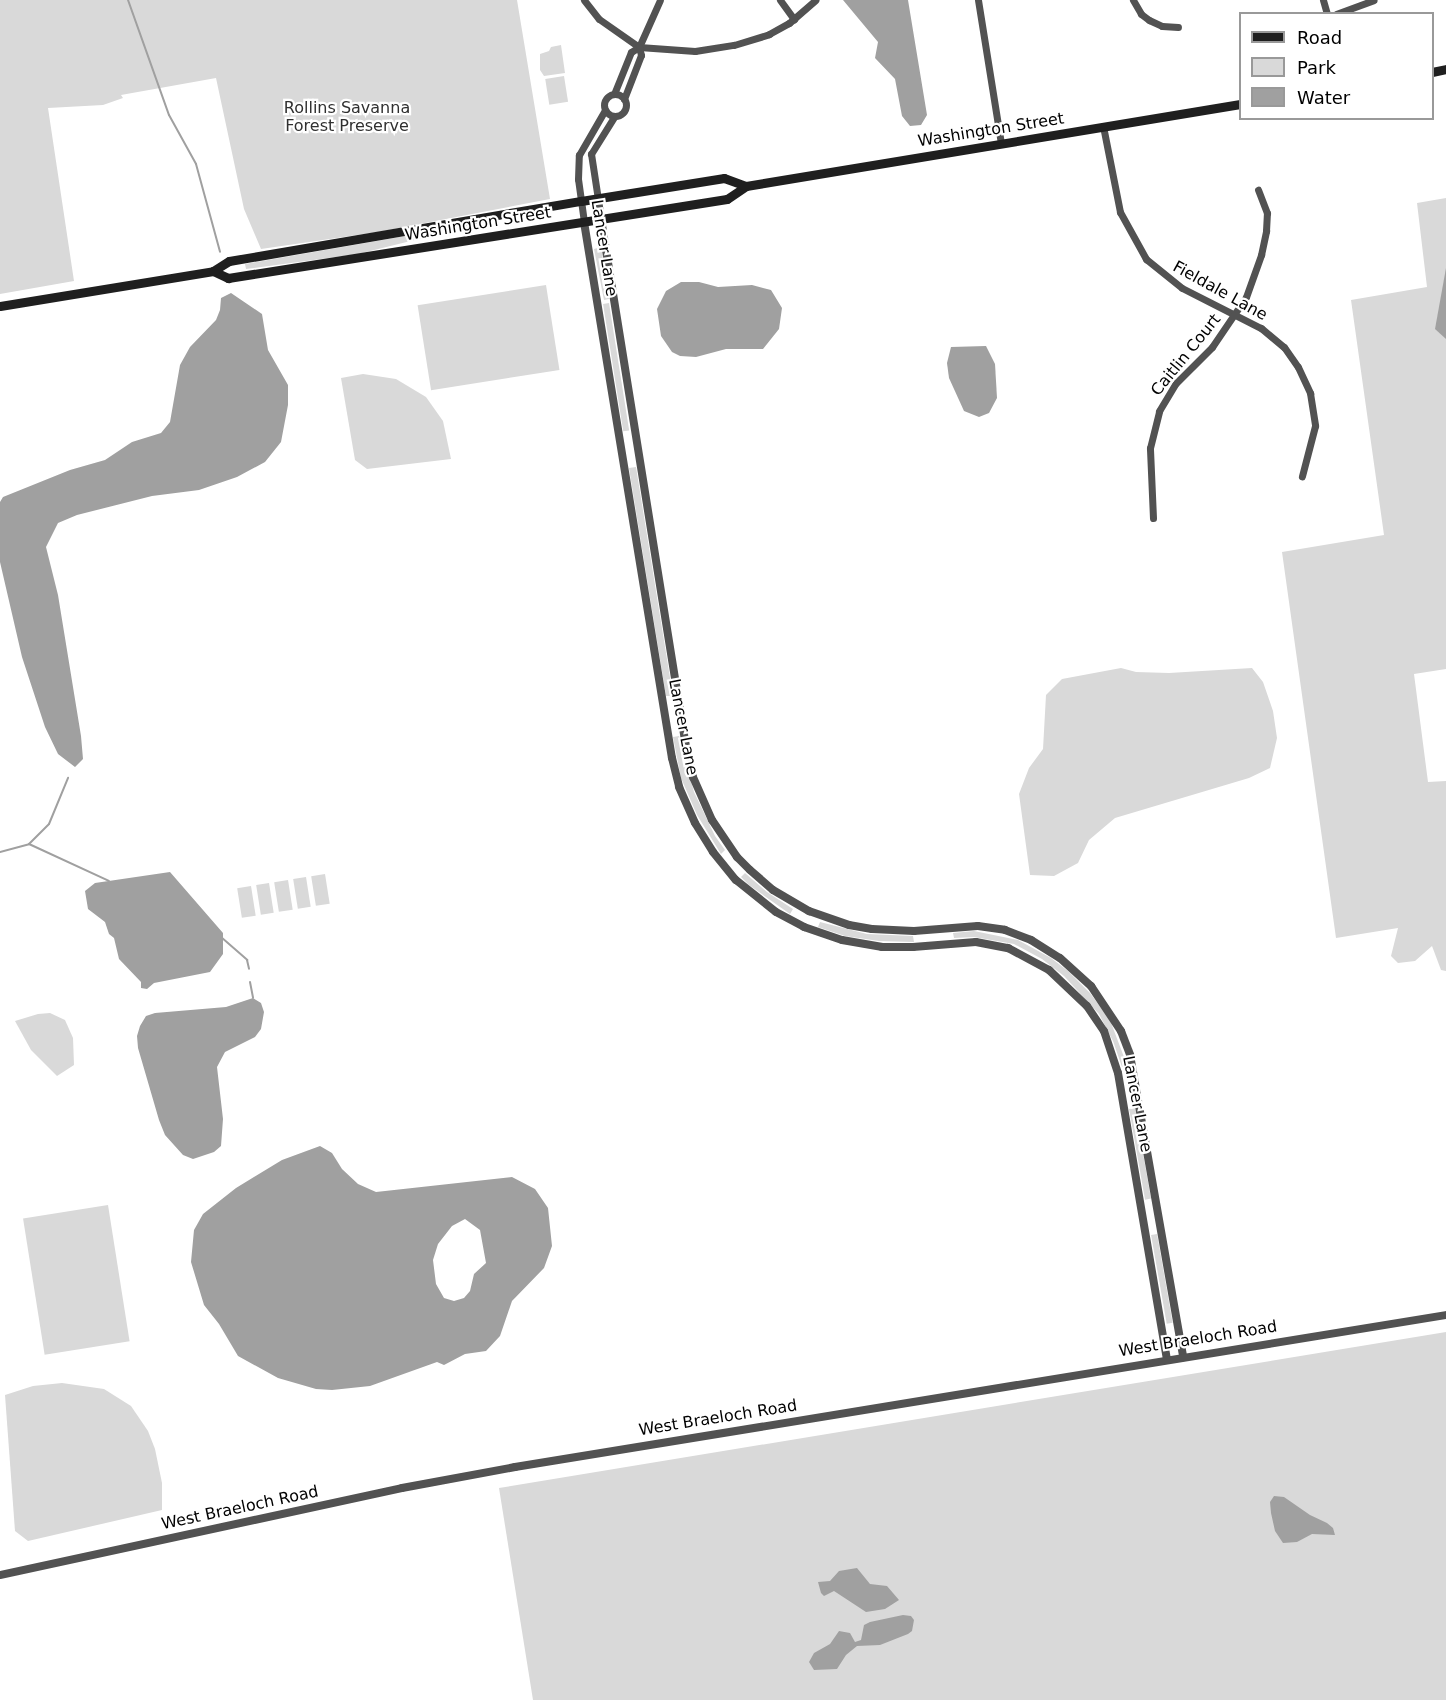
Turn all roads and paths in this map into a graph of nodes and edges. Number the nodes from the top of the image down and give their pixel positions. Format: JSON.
{"nodes":[{"id":1,"x":584,"y":0,"type":"edge"},
{"id":2,"x":660,"y":0,"type":"edge"},
{"id":3,"x":780,"y":0,"type":"edge"},
{"id":4,"x":815,"y":0,"type":"edge"},
{"id":5,"x":978,"y":0,"type":"edge"},
{"id":6,"x":1133,"y":0,"type":"edge"},
{"id":7,"x":1374,"y":0,"type":"edge"},
{"id":8,"x":1341,"y":12,"type":"edge"},
{"id":9,"x":794,"y":19,"type":"junction"},
{"id":10,"x":1178,"y":27,"type":"dead end"},
{"id":11,"x":639,"y":47,"type":"junction"},
{"id":12,"x":614,"y":94,"type":"junction"},
{"id":13,"x":624,"y":99,"type":"junction"},
{"id":14,"x":1239,"y":104,"type":"edge"},
{"id":15,"x":605,"y":110,"type":"junction"},
{"id":16,"x":614,"y":117,"type":"junction"},
{"id":17,"x":1103,"y":126,"type":"junction"},
{"id":18,"x":1000,"y":143,"type":"junction"},
{"id":19,"x":746,"y":186,"type":"junction"},
{"id":20,"x":1258,"y":190,"type":"dead end"},
{"id":21,"x":598,"y":198,"type":"junction"},
{"id":22,"x":581,"y":201,"type":"junction"},
{"id":23,"x":601,"y":219,"type":"junction"},
{"id":24,"x":584,"y":222,"type":"junction"},
{"id":25,"x":213,"y":272,"type":"junction"},
{"id":26,"x":0,"y":306,"type":"edge"},
{"id":27,"x":1235,"y":315,"type":"junction"},
{"id":28,"x":1302,"y":476,"type":"dead end"},
{"id":29,"x":1153,"y":518,"type":"dead end"},
{"id":30,"x":1446,"y":1315,"type":"edge"},
{"id":31,"x":1183,"y":1357,"type":"junction"},
{"id":32,"x":1167,"y":1359,"type":"junction"},
{"id":33,"x":0,"y":1575,"type":"edge"}],
"edges":[{"from":1,"to":11,"type":"street"},
{"from":2,"to":11,"type":"street"},
{"from":3,"to":9,"type":"street"},
{"from":4,"to":9,"type":"street"},
{"from":5,"to":18,"type":"street"},
{"from":6,"to":10,"type":"street"},
{"from":7,"to":8,"type":"street"},
{"from":9,"to":11,"type":"street"},
{"from":11,"to":12,"type":"street","name":"Lancer Lane"},
{"from":11,"to":13,"type":"street","name":"Lancer Lane"},
{"from":12,"to":13,"type":"street"},
{"from":12,"to":15,"type":"street","name":"Lancer Lane"},
{"from":13,"to":16,"type":"street","name":"Lancer Lane"},
{"from":14,"to":17,"type":"main road","name":"Washington Street"},
{"from":15,"to":16,"type":"street"},
{"from":15,"to":22,"type":"street","name":"Lancer Lane"},
{"from":16,"to":21,"type":"street","name":"Lancer Lane"},
{"from":17,"to":18,"type":"main road","name":"Washington Street"},
{"from":17,"to":27,"type":"street","name":"Fieldale Lane"},
{"from":18,"to":19,"type":"main road","name":"Washington Street"},
{"from":19,"to":21,"type":"main road","name":"Washington Street"},
{"from":19,"to":23,"type":"main road","name":"Washington Street"},
{"from":20,"to":27,"type":"street","name":"Caitlin Court"},
{"from":21,"to":22,"type":"main road","name":"Washington Street"},
{"from":21,"to":23,"type":"street","name":"Lancer Lane"},
{"from":22,"to":24,"type":"street","name":"Lancer Lane"},
{"from":22,"to":25,"type":"main road","name":"Washington Street"},
{"from":23,"to":24,"type":"main road","name":"Washington Street"},
{"from":23,"to":31,"type":"street","name":"Lancer Lane"},
{"from":24,"to":25,"type":"main road","name":"Washington Street"},
{"from":24,"to":32,"type":"street","name":"Lancer Lane"},
{"from":25,"to":26,"type":"main road","name":"Washington Street"},
{"from":27,"to":28,"type":"street","name":"Fieldale Lane"},
{"from":27,"to":29,"type":"street","name":"Caitlin Court"},
{"from":30,"to":31,"type":"street","name":"West Braeloch Road"},
{"from":31,"to":32,"type":"street","name":"West Braeloch Road"},
{"from":32,"to":33,"type":"street","name":"West Braeloch Road"}]}
